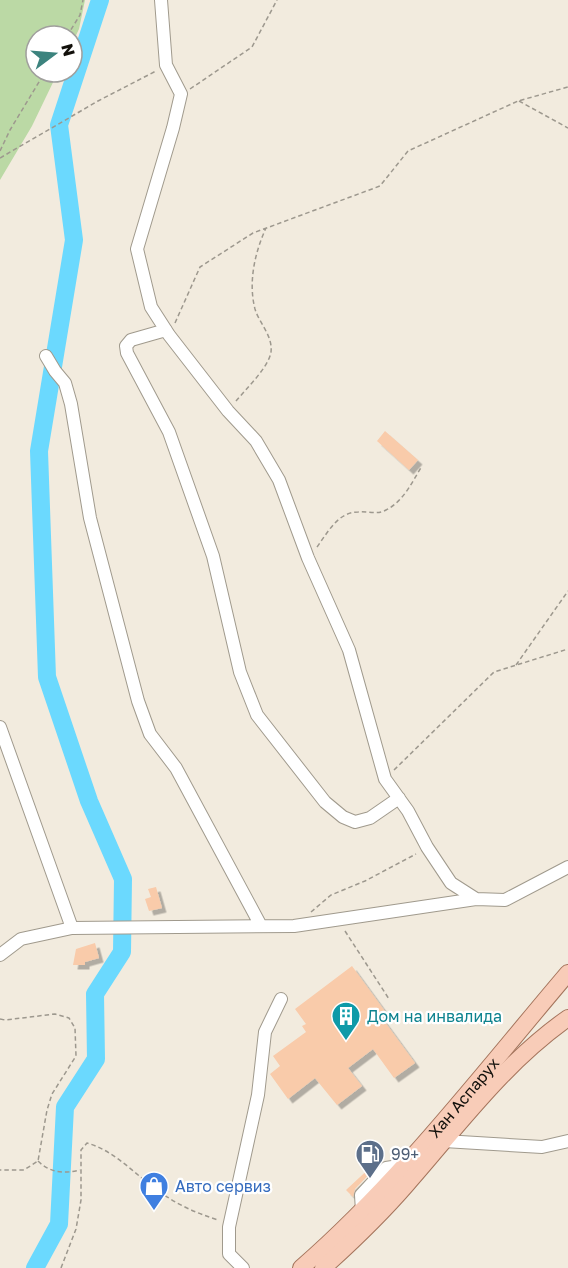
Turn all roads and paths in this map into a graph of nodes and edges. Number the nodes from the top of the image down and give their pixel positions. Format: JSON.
{"nodes":[{"id":1,"x":82,"y":0,"type":"edge"},
{"id":2,"x":161,"y":0,"type":"edge"},
{"id":3,"x":277,"y":0,"type":"edge"},
{"id":4,"x":74,"y":24,"type":"edge"},
{"id":5,"x":166,"y":65,"type":"junction"},
{"id":6,"x":38,"y":84,"type":"edge"},
{"id":7,"x":568,"y":87,"type":"edge"},
{"id":8,"x":181,"y":94,"type":"junction"},
{"id":9,"x":518,"y":101,"type":"junction"},
{"id":10,"x":568,"y":128,"type":"edge"},
{"id":11,"x":0,"y":152,"type":"edge"},
{"id":12,"x":0,"y":158,"type":"edge"},
{"id":13,"x":267,"y":228,"type":"junction"},
{"id":14,"x":168,"y":333,"type":"junction"},
{"id":15,"x":46,"y":356,"type":"dead end"},
{"id":16,"x":228,"y":411,"type":"junction"},
{"id":17,"x":422,"y":466,"type":"dead end"},
{"id":18,"x":308,"y":558,"type":"junction"},
{"id":19,"x":568,"y":591,"type":"edge"},
{"id":20,"x":568,"y":649,"type":"edge"},
{"id":21,"x":516,"y":666,"type":"junction"},
{"id":22,"x":0,"y":727,"type":"edge"},
{"id":23,"x":385,"y":779,"type":"junction"},
{"id":24,"x":399,"y":798,"type":"junction"},
{"id":25,"x":427,"y":847,"type":"junction"},
{"id":26,"x":568,"y":867,"type":"edge"},
{"id":27,"x":476,"y":899,"type":"junction"},
{"id":28,"x":312,"y":911,"type":"dead end"},
{"id":29,"x":340,"y":919,"type":"junction"},
{"id":30,"x":261,"y":926,"type":"junction"},
{"id":31,"x":72,"y":928,"type":"junction"},
{"id":32,"x":0,"y":955,"type":"edge"},
{"id":33,"x":568,"y":973,"type":"edge"},
{"id":34,"x":281,"y":999,"type":"dead end"},
{"id":35,"x":389,"y":999,"type":"dead end"},
{"id":36,"x":568,"y":1018,"type":"edge"},
{"id":37,"x":0,"y":1019,"type":"edge"},
{"id":38,"x":444,"y":1141,"type":"junction"},
{"id":39,"x":568,"y":1141,"type":"edge"},
{"id":40,"x":38,"y":1161,"type":"junction"},
{"id":41,"x":0,"y":1170,"type":"edge"},
{"id":42,"x":81,"y":1170,"type":"junction"},
{"id":43,"x":229,"y":1227,"type":"junction"},
{"id":44,"x":61,"y":1268,"type":"edge"},
{"id":45,"x":243,"y":1268,"type":"edge"},
{"id":46,"x":301,"y":1268,"type":"edge"},
{"id":47,"x":323,"y":1268,"type":"edge"}],
"edges":[{"from":1,"to":4,"type":"path"},
{"from":2,"to":5,"type":"street"},
{"from":3,"to":8,"type":"path"},
{"from":5,"to":8,"type":"street"},
{"from":5,"to":12,"type":"path"},
{"from":6,"to":11,"type":"path"},
{"from":7,"to":9,"type":"path"},
{"from":8,"to":14,"type":"street"},
{"from":9,"to":10,"type":"path"},
{"from":9,"to":13,"type":"path"},
{"from":13,"to":14,"type":"path"},
{"from":13,"to":16,"type":"path"},
{"from":14,"to":16,"type":"street"},
{"from":14,"to":24,"type":"street"},
{"from":15,"to":30,"type":"street"},
{"from":16,"to":18,"type":"street"},
{"from":17,"to":18,"type":"path"},
{"from":18,"to":23,"type":"street"},
{"from":19,"to":21,"type":"path"},
{"from":20,"to":21,"type":"path"},
{"from":21,"to":23,"type":"path"},
{"from":22,"to":31,"type":"street"},
{"from":23,"to":24,"type":"street"},
{"from":24,"to":25,"type":"street"},
{"from":25,"to":27,"type":"street"},
{"from":25,"to":28,"type":"path"},
{"from":26,"to":27,"type":"street"},
{"from":27,"to":29,"type":"street"},
{"from":29,"to":30,"type":"street"},
{"from":29,"to":35,"type":"path"},
{"from":30,"to":31,"type":"street"},
{"from":31,"to":32,"type":"street"},
{"from":33,"to":46,"type":"main road","name":"Хан Аспарух"},
{"from":34,"to":43,"type":"street"},
{"from":36,"to":38,"type":"main road","name":"Хан Аспарух"},
{"from":37,"to":40,"type":"path"},
{"from":38,"to":39,"type":"street"},
{"from":38,"to":47,"type":"main road","name":"Хан Аспарух"},
{"from":40,"to":41,"type":"path"},
{"from":40,"to":42,"type":"path"},
{"from":42,"to":43,"type":"path"},
{"from":42,"to":44,"type":"path"},
{"from":43,"to":45,"type":"street"}]}
